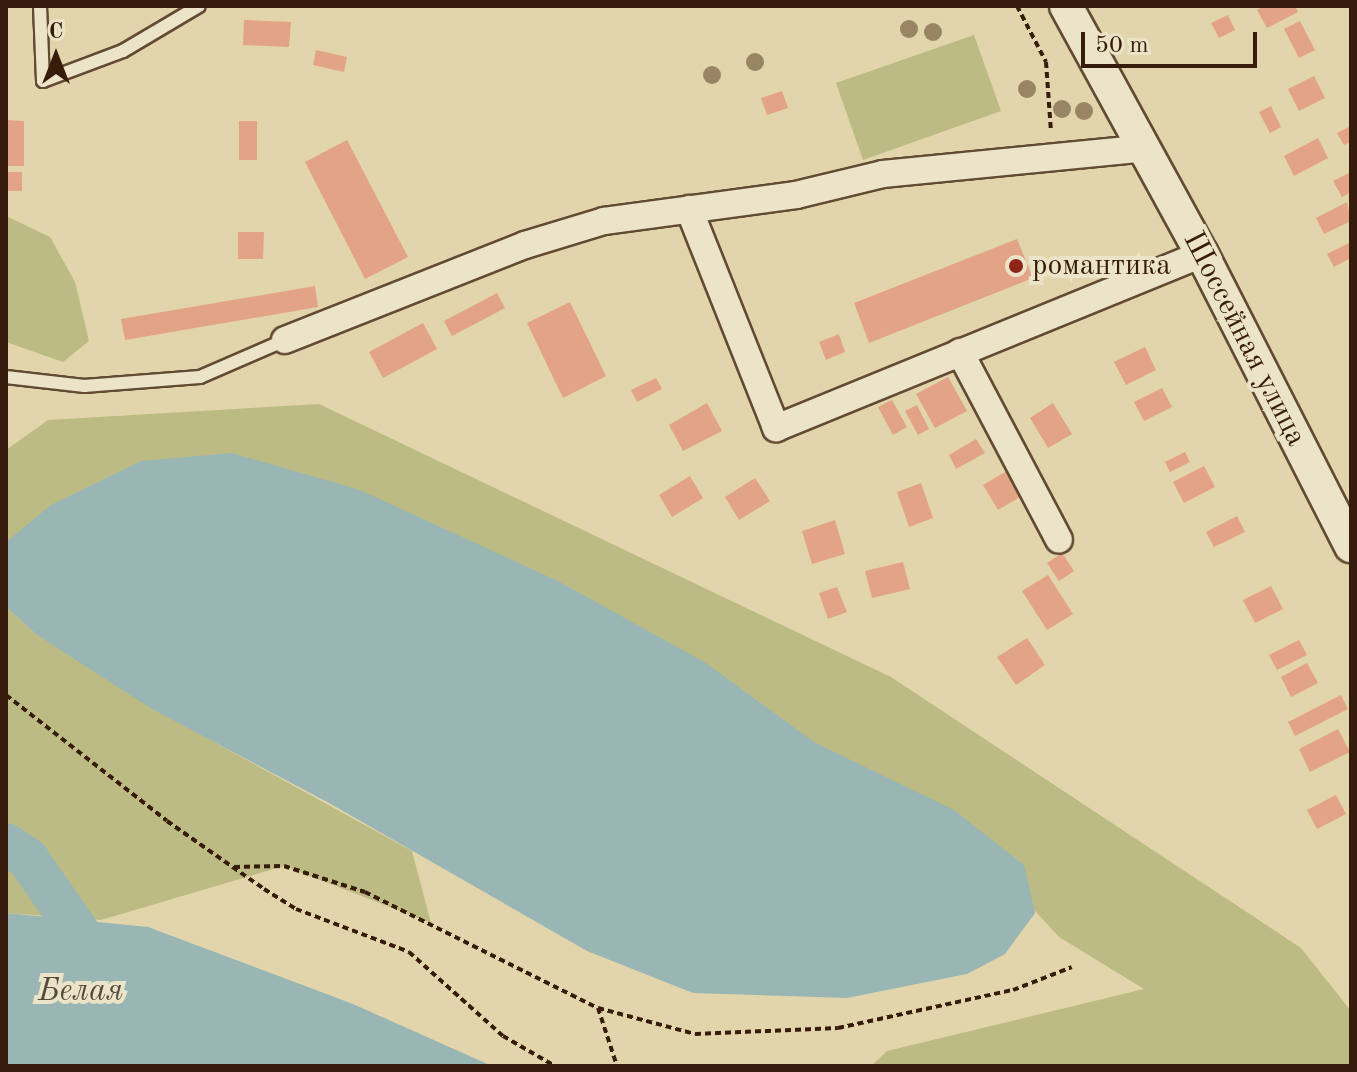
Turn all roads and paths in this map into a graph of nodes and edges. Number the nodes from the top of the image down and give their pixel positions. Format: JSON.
{"nodes":[{"id":1,"x":40,"y":6,"type":"edge"},
{"id":2,"x":199,"y":6,"type":"edge"},
{"id":3,"x":1017,"y":6,"type":"edge"},
{"id":4,"x":1066,"y":6,"type":"edge"},
{"id":5,"x":1140,"y":149,"type":"junction"},
{"id":6,"x":1056,"y":156,"type":"junction"},
{"id":7,"x":689,"y":209,"type":"junction"},
{"id":8,"x":1202,"y":254,"type":"junction"},
{"id":9,"x":285,"y":340,"type":"joint"},
{"id":10,"x":960,"y":352,"type":"junction"},
{"id":11,"x":6,"y":377,"type":"edge"},
{"id":12,"x":1059,"y":540,"type":"dead end"},
{"id":13,"x":1351,"y":546,"type":"edge"},
{"id":14,"x":6,"y":695,"type":"edge"},
{"id":15,"x":232,"y":867,"type":"junction"},
{"id":16,"x":1072,"y":967,"type":"dead end"},
{"id":17,"x":598,"y":1008,"type":"junction"},
{"id":18,"x":555,"y":1066,"type":"edge"},
{"id":19,"x":617,"y":1066,"type":"edge"}],
"edges":[{"from":1,"to":2,"type":"lane"},
{"from":3,"to":6,"type":"path"},
{"from":4,"to":5,"type":"street","name":"Шоссейная улица"},
{"from":5,"to":6,"type":"street"},
{"from":5,"to":8,"type":"street","name":"Шоссейная улица"},
{"from":6,"to":7,"type":"street"},
{"from":7,"to":9,"type":"street"},
{"from":7,"to":10,"type":"street"},
{"from":8,"to":10,"type":"street"},
{"from":8,"to":13,"type":"street","name":"Шоссейная улица"},
{"from":9,"to":11,"type":"lane"},
{"from":10,"to":12,"type":"street"},
{"from":14,"to":15,"type":"path"},
{"from":15,"to":17,"type":"path"},
{"from":15,"to":18,"type":"path"},
{"from":16,"to":17,"type":"path"},
{"from":17,"to":19,"type":"path"}]}
